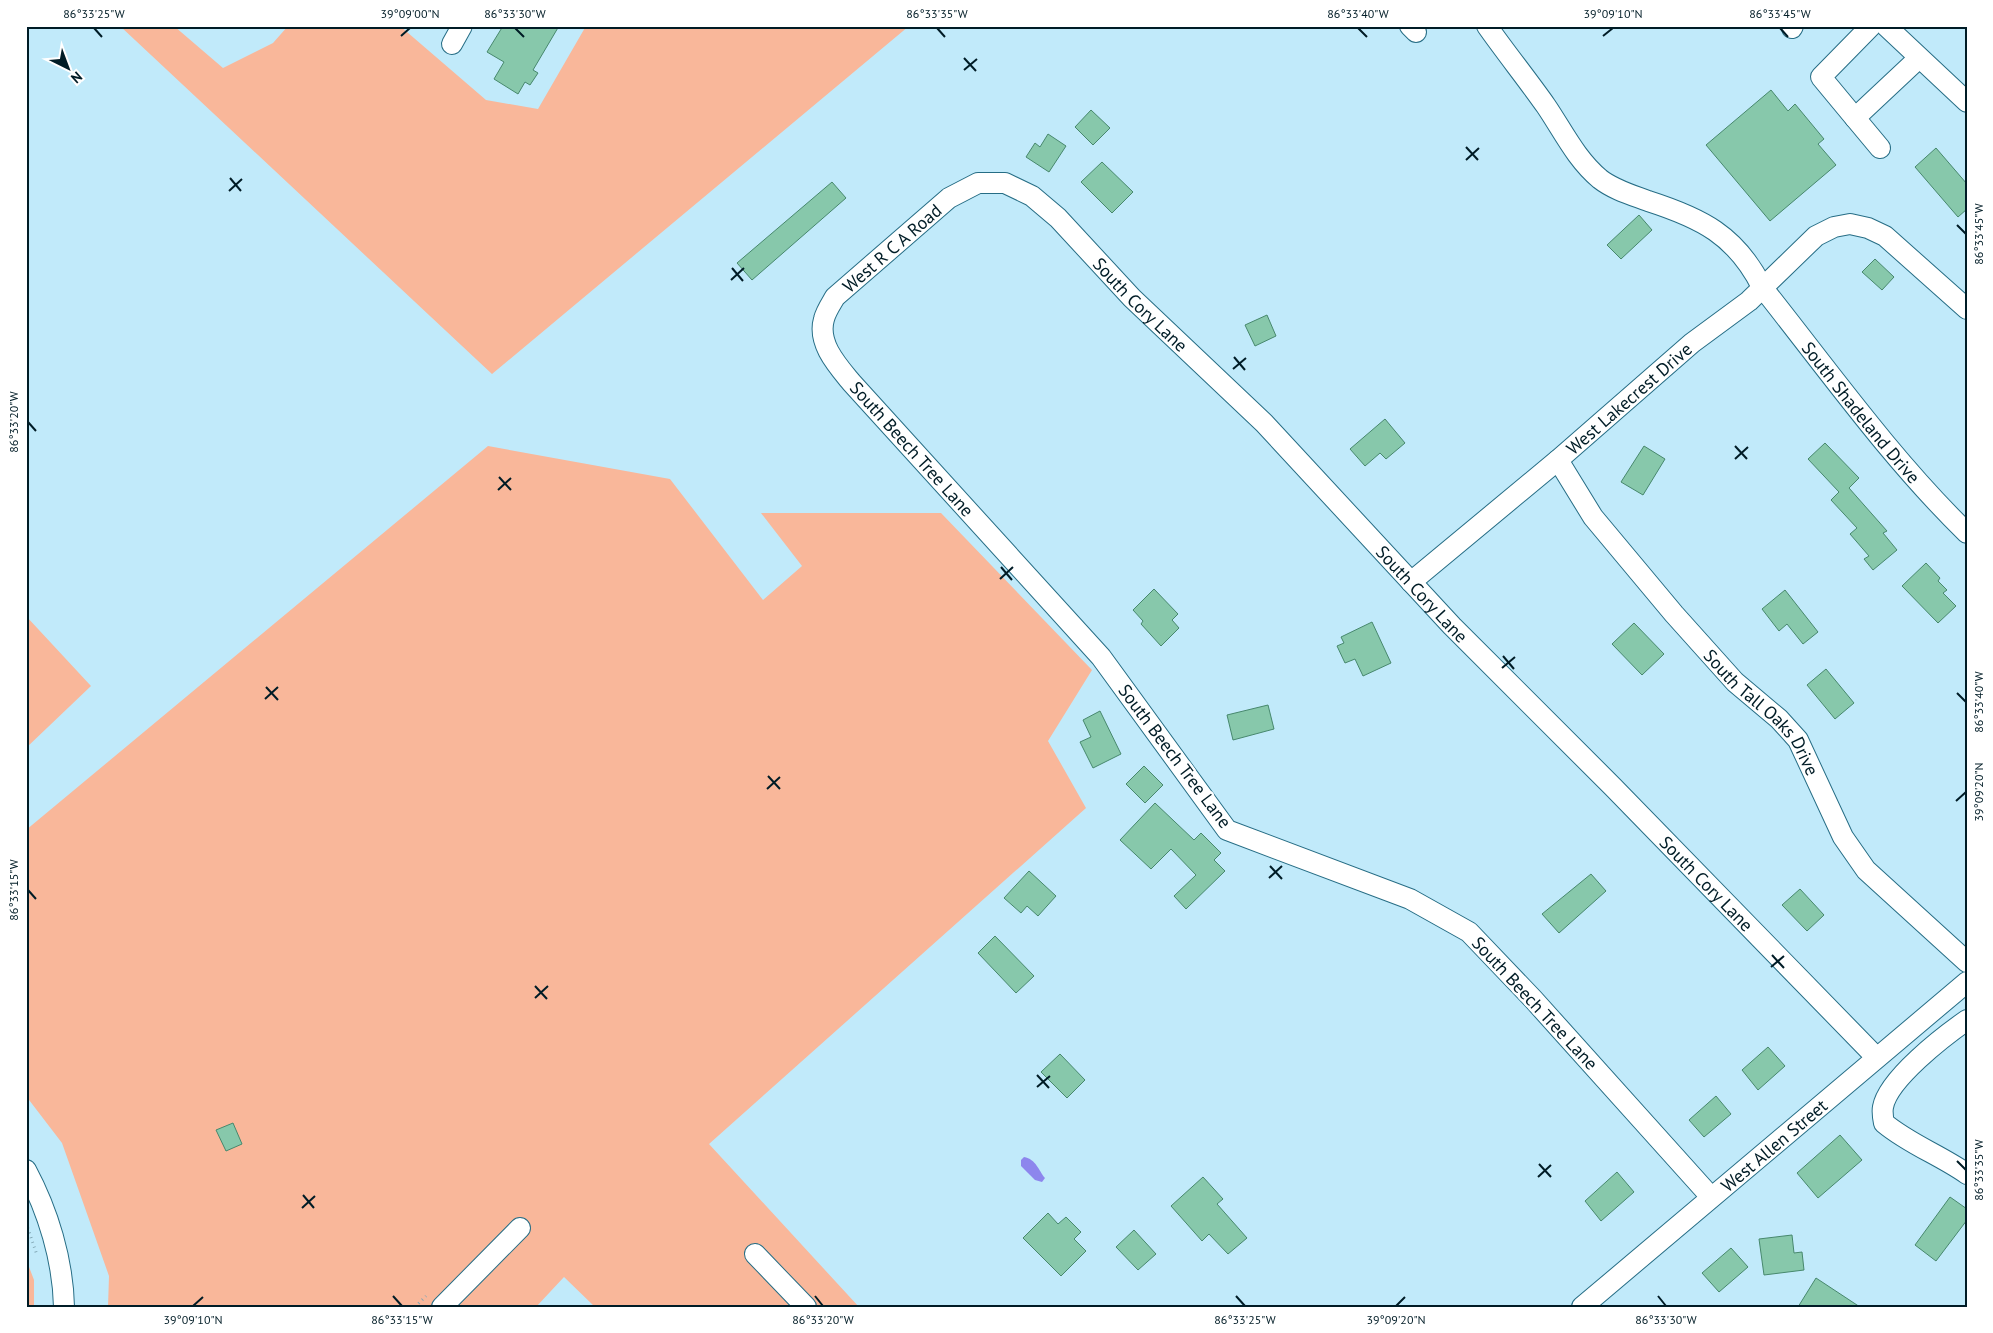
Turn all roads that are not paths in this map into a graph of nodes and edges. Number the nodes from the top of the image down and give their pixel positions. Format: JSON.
{"nodes":[{"id":1,"x":462,"y":26,"type":"edge"},
{"id":2,"x":1487,"y":26,"type":"edge"},
{"id":3,"x":1871,"y":26,"type":"edge"},
{"id":4,"x":1886,"y":26,"type":"edge"},
{"id":5,"x":452,"y":44,"type":"dead end"},
{"id":6,"x":1919,"y":58,"type":"junction"},
{"id":7,"x":1967,"y":102,"type":"edge"},
{"id":8,"x":1855,"y":118,"type":"junction"},
{"id":9,"x":1880,"y":148,"type":"dead end"},
{"id":10,"x":949,"y":198,"type":"joint"},
{"id":11,"x":1762,"y":287,"type":"junction"},
{"id":12,"x":835,"y":297,"type":"joint"},
{"id":13,"x":1967,"y":309,"type":"edge"},
{"id":14,"x":1558,"y":460,"type":"junction"},
{"id":15,"x":1967,"y":534,"type":"edge"},
{"id":16,"x":1410,"y":582,"type":"junction"},
{"id":17,"x":1967,"y":962,"type":"edge"},
{"id":18,"x":1967,"y":982,"type":"edge"},
{"id":19,"x":1967,"y":1020,"type":"edge"},
{"id":20,"x":1876,"y":1057,"type":"junction"},
{"id":21,"x":26,"y":1170,"type":"edge"},
{"id":22,"x":1967,"y":1174,"type":"edge"},
{"id":23,"x":1711,"y":1197,"type":"junction"},
{"id":24,"x":520,"y":1228,"type":"dead end"},
{"id":25,"x":755,"y":1254,"type":"dead end"},
{"id":26,"x":64,"y":1307,"type":"edge"},
{"id":27,"x":442,"y":1307,"type":"edge"},
{"id":28,"x":806,"y":1307,"type":"edge"},
{"id":29,"x":1582,"y":1307,"type":"edge"}],
"edges":[{"from":1,"to":5,"type":"street"},
{"from":2,"to":11,"type":"street","name":"South Shadeland Drive"},
{"from":3,"to":8,"type":"street"},
{"from":4,"to":6,"type":"street"},
{"from":6,"to":7,"type":"street"},
{"from":6,"to":8,"type":"street"},
{"from":8,"to":9,"type":"street"},
{"from":10,"to":12,"type":"street","name":"West R C A Road"},
{"from":10,"to":16,"type":"street","name":"South Cory Lane"},
{"from":11,"to":13,"type":"street","name":"West Lakecrest Drive"},
{"from":11,"to":14,"type":"street","name":"West Lakecrest Drive"},
{"from":11,"to":15,"type":"street","name":"South Shadeland Drive"},
{"from":12,"to":23,"type":"street","name":"South Beech Tree Lane"},
{"from":14,"to":16,"type":"street","name":"West Lakecrest Drive"},
{"from":14,"to":17,"type":"street","name":"South Tall Oaks Drive"},
{"from":16,"to":20,"type":"street","name":"South Cory Lane"},
{"from":18,"to":20,"type":"street","name":"West Allen Street"},
{"from":19,"to":22,"type":"street"},
{"from":20,"to":23,"type":"street","name":"West Allen Street"},
{"from":21,"to":26,"type":"street"},
{"from":23,"to":29,"type":"street","name":"West Allen Street"},
{"from":24,"to":27,"type":"street"},
{"from":25,"to":28,"type":"street"}]}
